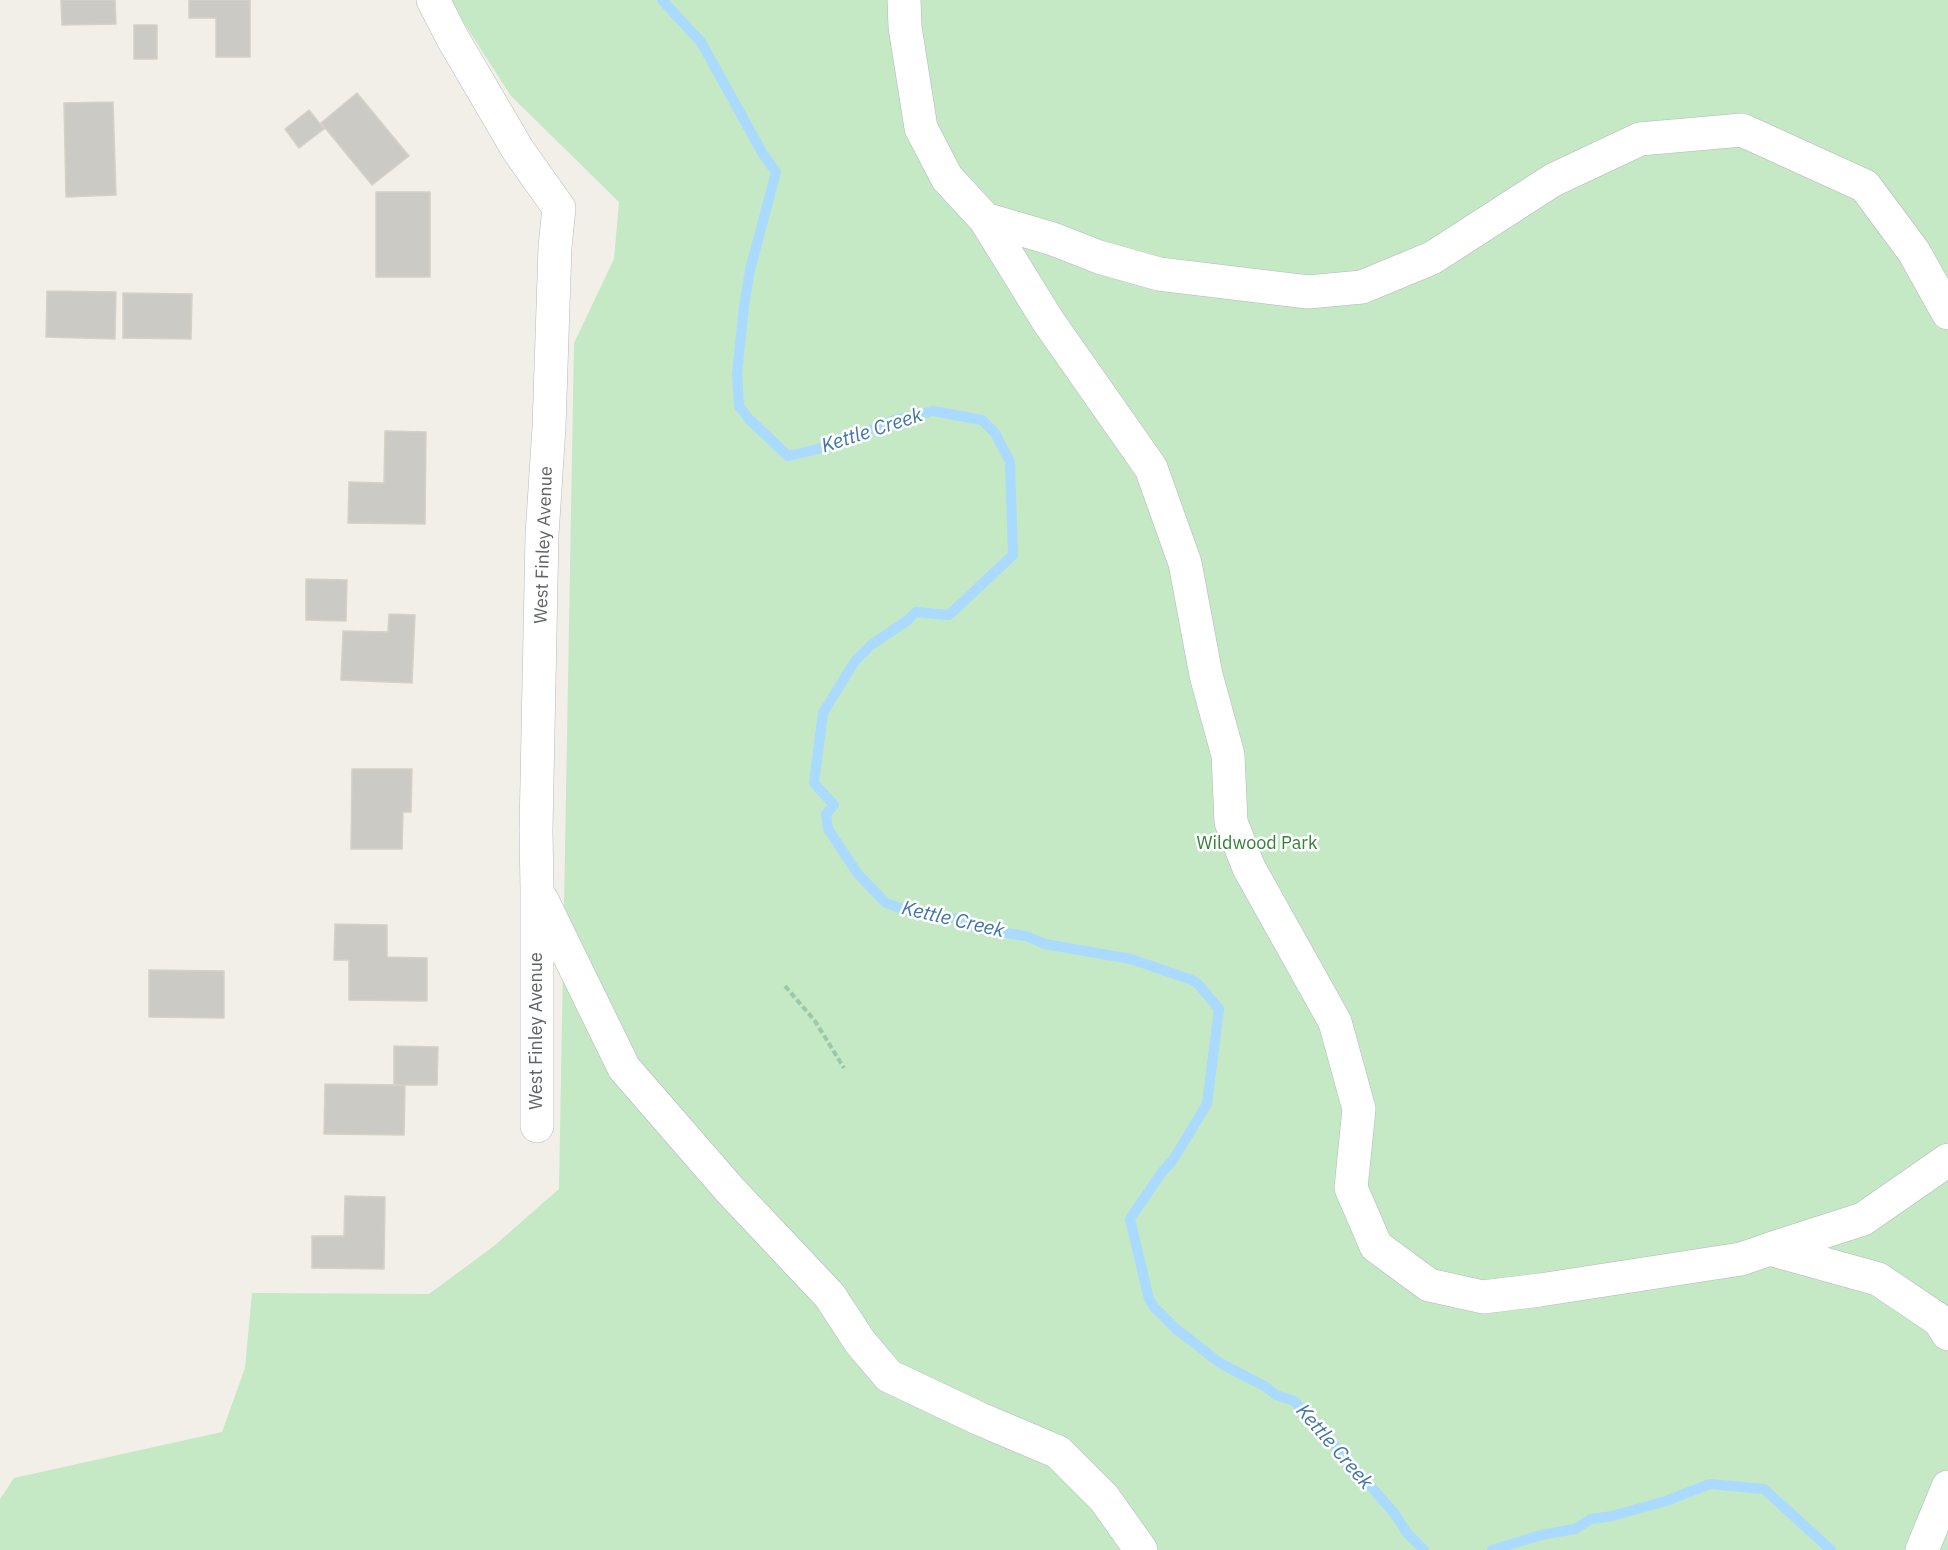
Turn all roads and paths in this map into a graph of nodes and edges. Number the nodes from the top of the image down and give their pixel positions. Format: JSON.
{"nodes":[{"id":1,"x":433,"y":0,"type":"edge"},
{"id":2,"x":904,"y":0,"type":"edge"},
{"id":3,"x":985,"y":219,"type":"junction"},
{"id":4,"x":1948,"y":313,"type":"edge"},
{"id":5,"x":537,"y":890,"type":"junction"},
{"id":6,"x":785,"y":986,"type":"dead end"},
{"id":7,"x":843,"y":1068,"type":"dead end"},
{"id":8,"x":537,"y":1126,"type":"dead end"},
{"id":9,"x":1948,"y":1160,"type":"edge"},
{"id":10,"x":1770,"y":1250,"type":"junction"},
{"id":11,"x":1948,"y":1334,"type":"edge"},
{"id":12,"x":1948,"y":1487,"type":"edge"},
{"id":13,"x":1141,"y":1550,"type":"edge"},
{"id":14,"x":1922,"y":1550,"type":"edge"}],
"edges":[{"from":1,"to":5,"type":"street","name":"West Finley Avenue"},
{"from":2,"to":3,"type":"street"},
{"from":3,"to":4,"type":"street"},
{"from":3,"to":10,"type":"street"},
{"from":5,"to":8,"type":"street","name":"West Finley Avenue"},
{"from":5,"to":13,"type":"street"},
{"from":6,"to":7,"type":"path"},
{"from":9,"to":10,"type":"street"},
{"from":10,"to":11,"type":"street"},
{"from":12,"to":14,"type":"street"}]}
